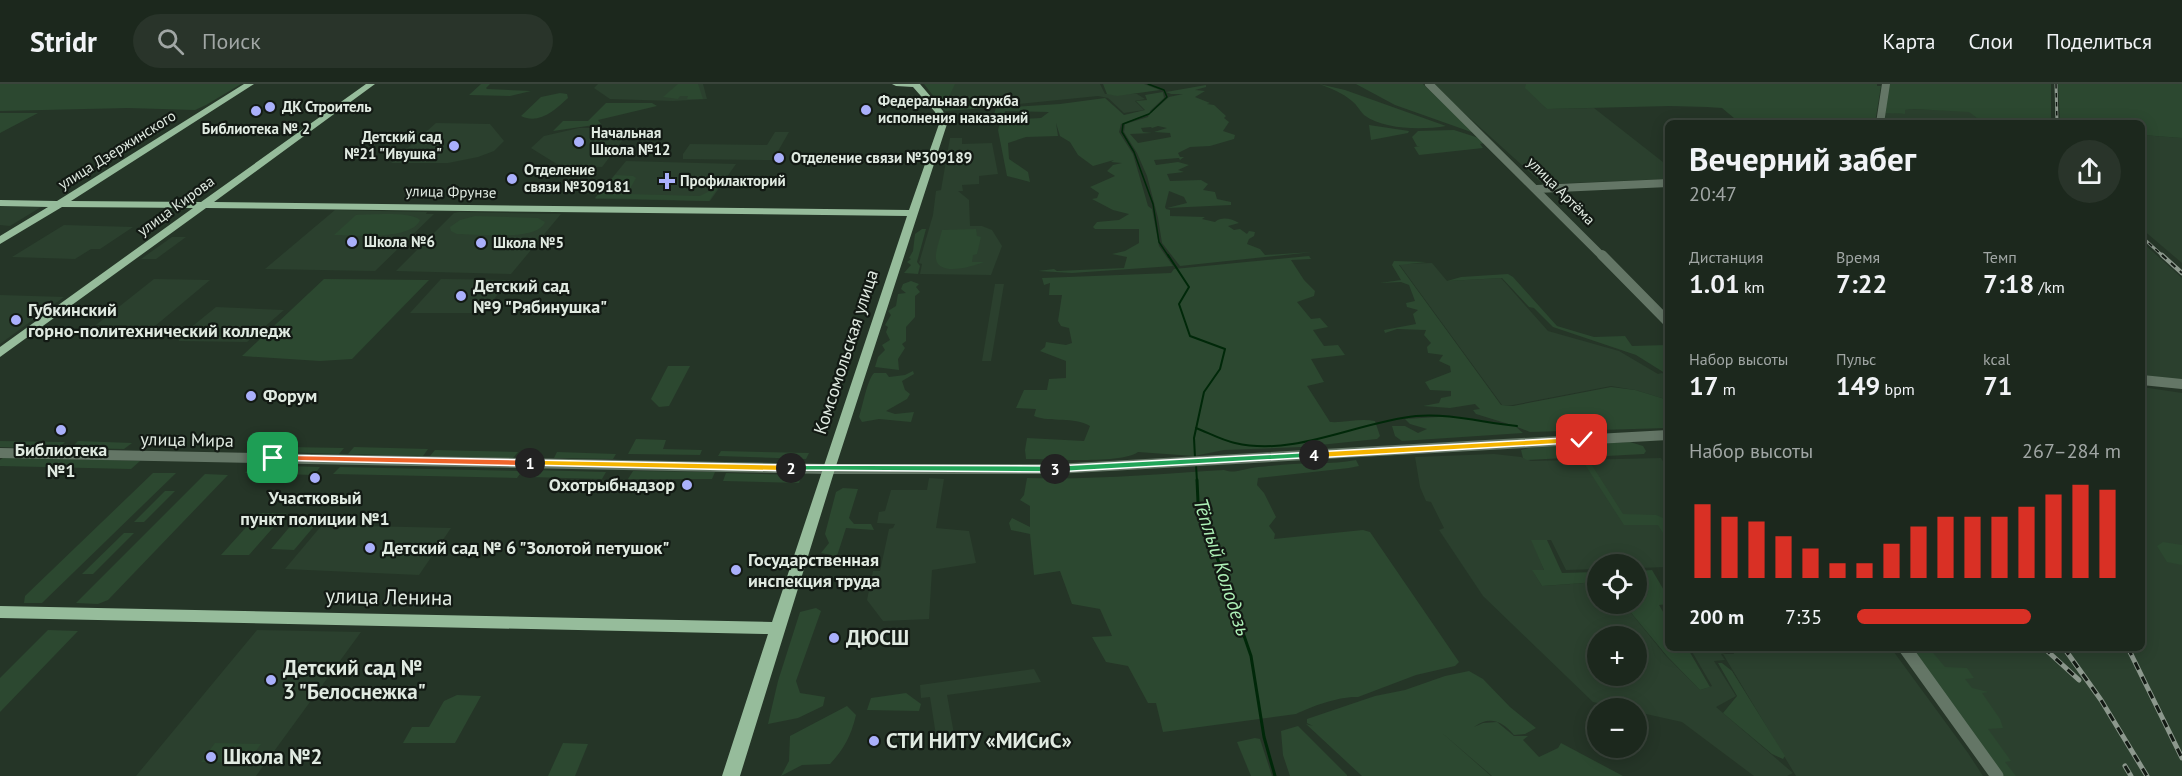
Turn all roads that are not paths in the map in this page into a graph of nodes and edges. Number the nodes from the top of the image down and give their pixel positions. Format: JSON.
{"nodes":[{"id":1,"x":250,"y":84,"type":"edge"},
{"id":2,"x":371,"y":84,"type":"edge"},
{"id":3,"x":896,"y":84,"type":"edge"},
{"id":4,"x":917,"y":84,"type":"edge"},
{"id":5,"x":1429,"y":84,"type":"edge"},
{"id":6,"x":1886,"y":84,"type":"edge"},
{"id":7,"x":1880,"y":120,"type":"edge"},
{"id":8,"x":1665,"y":183,"type":"edge"},
{"id":9,"x":1537,"y":189,"type":"junction"},
{"id":10,"x":61,"y":202,"type":"junction"},
{"id":11,"x":0,"y":203,"type":"edge"},
{"id":12,"x":205,"y":204,"type":"junction"},
{"id":13,"x":912,"y":213,"type":"junction"},
{"id":14,"x":0,"y":241,"type":"edge"},
{"id":15,"x":1665,"y":319,"type":"edge"},
{"id":16,"x":0,"y":353,"type":"edge"},
{"id":17,"x":2145,"y":380,"type":"edge"},
{"id":18,"x":2182,"y":384,"type":"edge"},
{"id":19,"x":1665,"y":437,"type":"edge"},
{"id":20,"x":0,"y":453,"type":"edge"},
{"id":21,"x":828,"y":469,"type":"junction"},
{"id":22,"x":0,"y":612,"type":"edge"},
{"id":23,"x":778,"y":628,"type":"junction"},
{"id":24,"x":1907,"y":651,"type":"edge"},
{"id":25,"x":731,"y":776,"type":"edge"},
{"id":26,"x":1996,"y":776,"type":"edge"}],
"edges":[{"from":1,"to":10,"type":"main road","name":"улица Дзержинского"},
{"from":2,"to":12,"type":"main road","name":"улица Кирова"},
{"from":3,"to":4,"type":"main road"},
{"from":4,"to":13,"type":"main road","name":"Комсомольская улица"},
{"from":5,"to":9,"type":"street","name":"улица Артёма"},
{"from":6,"to":7,"type":"street"},
{"from":8,"to":9,"type":"street"},
{"from":9,"to":15,"type":"street","name":"улица Артёма"},
{"from":10,"to":11,"type":"main road","name":"улица Фрунзе"},
{"from":10,"to":12,"type":"main road","name":"улица Фрунзе"},
{"from":10,"to":14,"type":"main road","name":"улица Дзержинского"},
{"from":12,"to":13,"type":"main road","name":"улица Фрунзе"},
{"from":12,"to":16,"type":"main road","name":"улица Кирова"},
{"from":13,"to":21,"type":"main road","name":"Комсомольская улица"},
{"from":17,"to":18,"type":"street"},
{"from":19,"to":21,"type":"street","name":"улица Мира"},
{"from":20,"to":21,"type":"street","name":"улица Мира"},
{"from":21,"to":23,"type":"main road","name":"Комсомольская улица"},
{"from":22,"to":23,"type":"main road","name":"улица Ленина"},
{"from":23,"to":25,"type":"main road","name":"Комсомольская улица"},
{"from":24,"to":26,"type":"street"}]}
